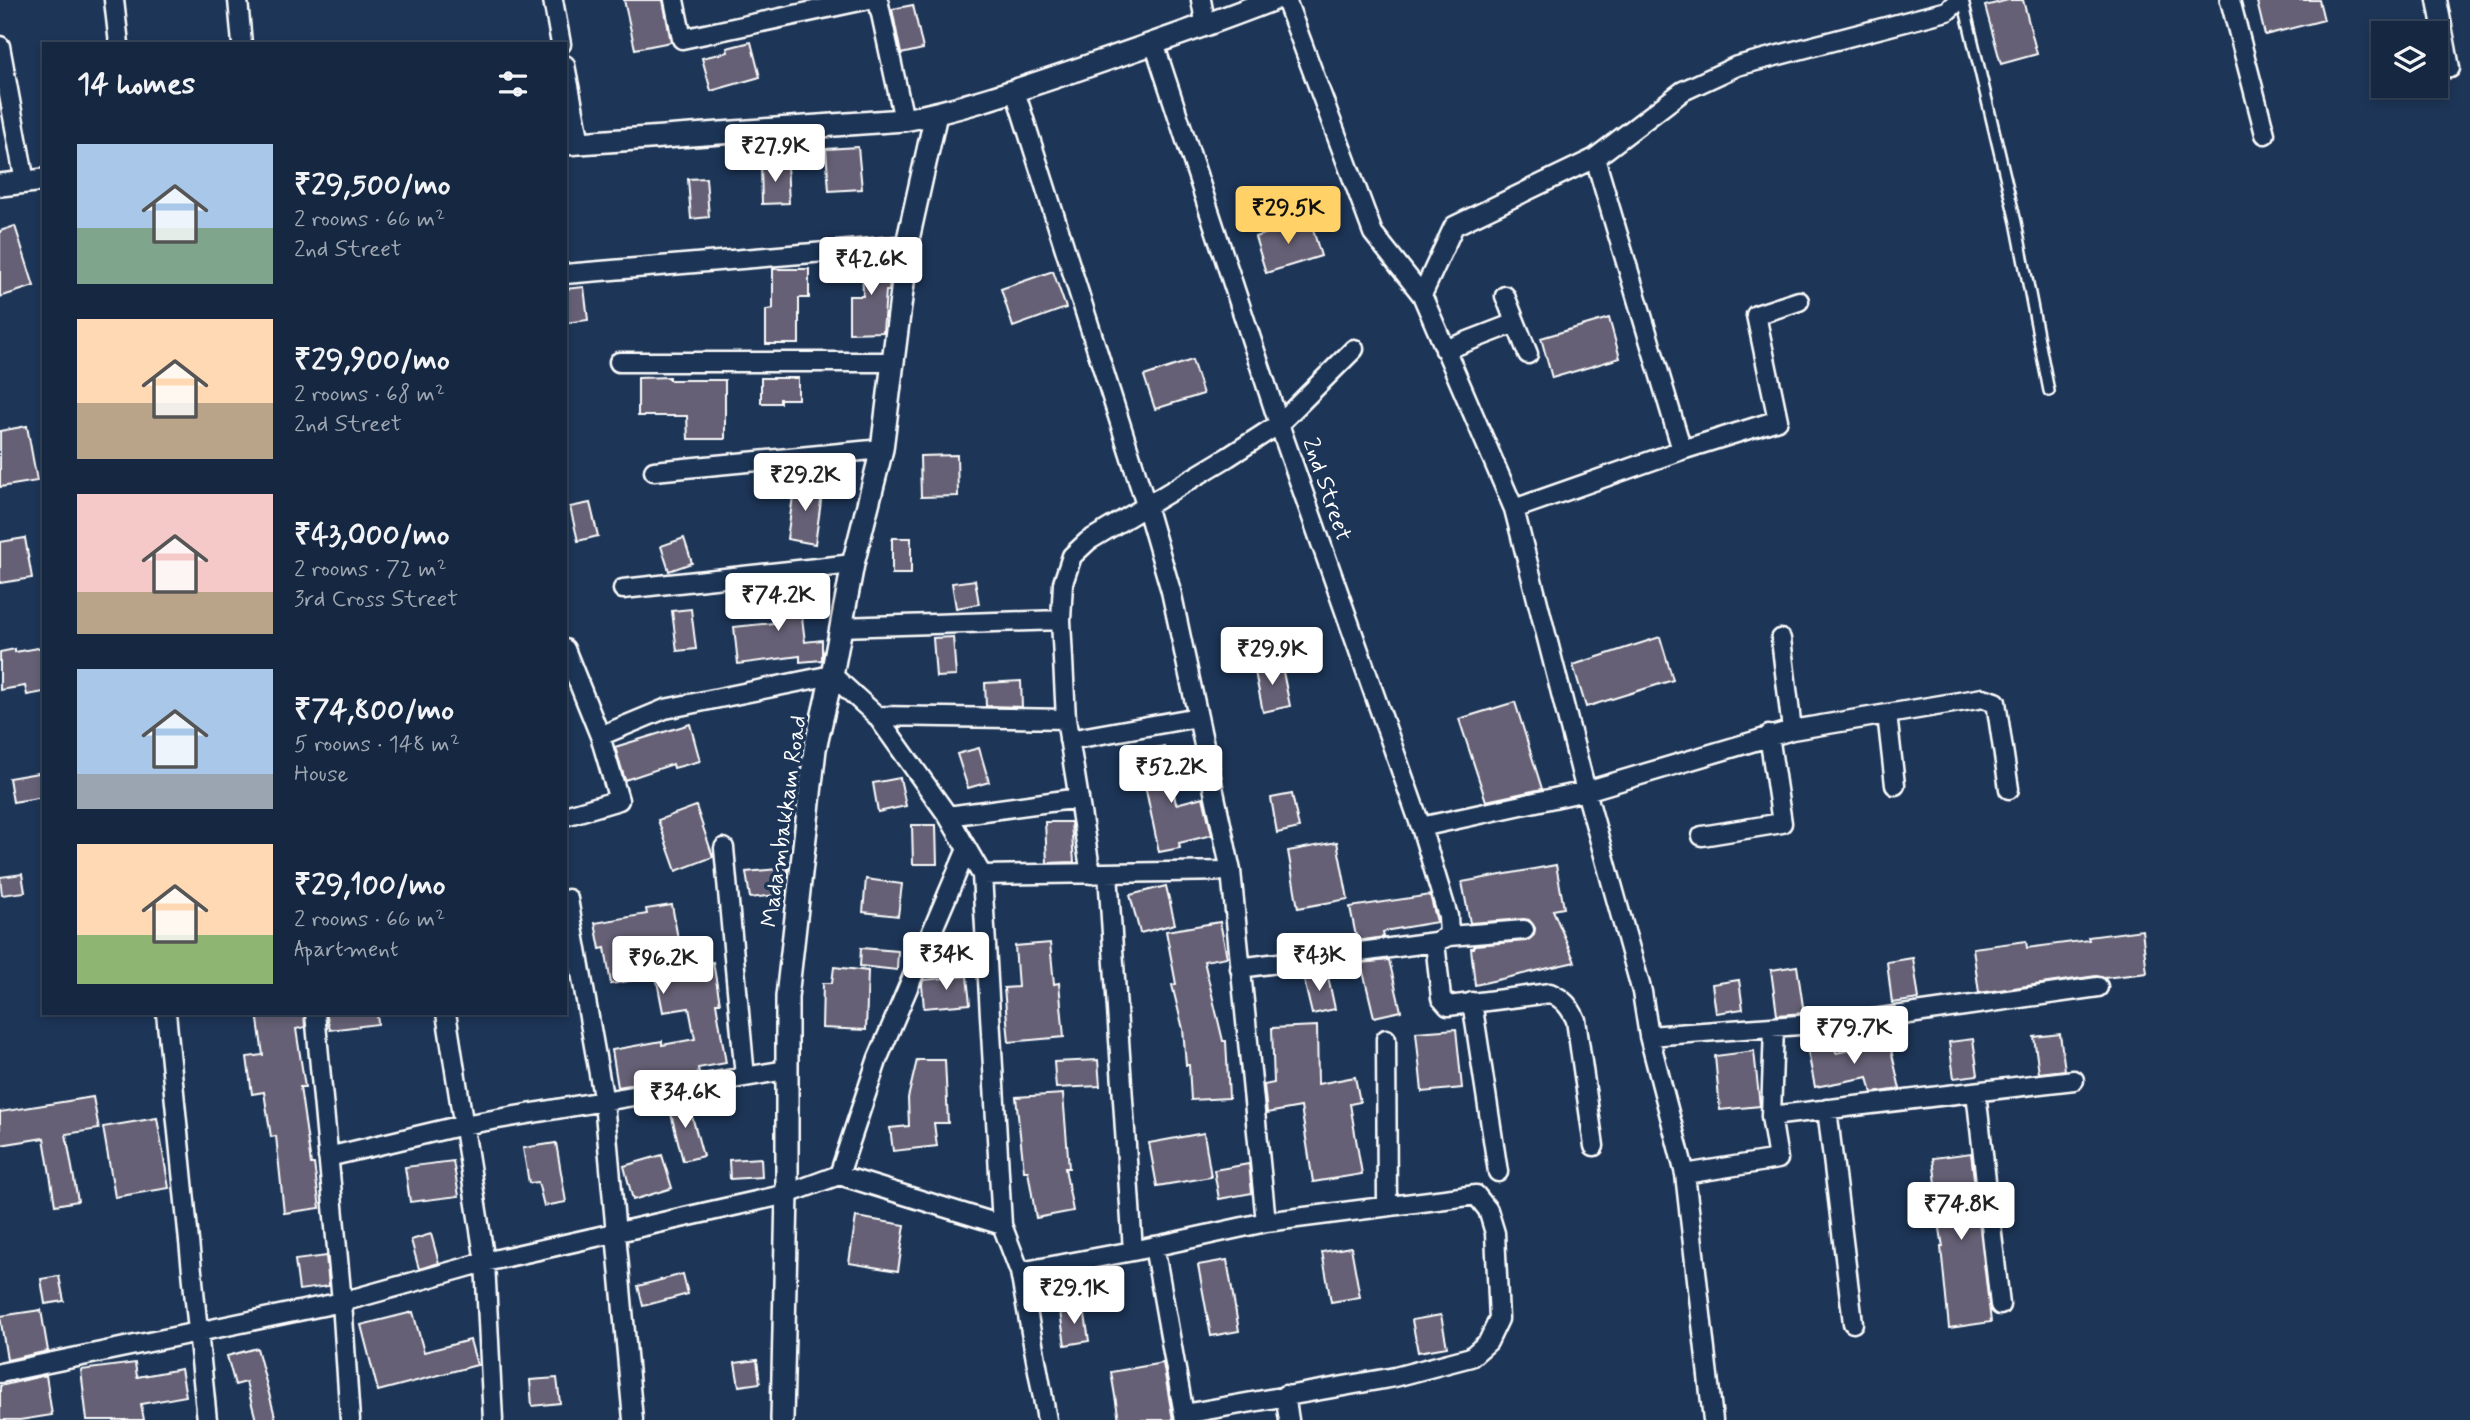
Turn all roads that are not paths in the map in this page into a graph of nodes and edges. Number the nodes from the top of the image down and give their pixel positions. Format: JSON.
{"nodes":[{"id":1,"x":114,"y":0,"type":"edge"},
{"id":2,"x":238,"y":0,"type":"edge"},
{"id":3,"x":553,"y":0,"type":"edge"},
{"id":4,"x":674,"y":0,"type":"edge"},
{"id":5,"x":864,"y":0,"type":"edge"},
{"id":6,"x":878,"y":0,"type":"edge"},
{"id":7,"x":1201,"y":0,"type":"edge"},
{"id":8,"x":1272,"y":0,"type":"edge"},
{"id":9,"x":1286,"y":0,"type":"edge"},
{"id":10,"x":1961,"y":0,"type":"edge"},
{"id":11,"x":2230,"y":0,"type":"edge"},
{"id":12,"x":2437,"y":0,"type":"edge"},
{"id":13,"x":1206,"y":26,"type":"junction"},
{"id":14,"x":119,"y":42,"type":"edge"},
{"id":15,"x":242,"y":42,"type":"edge"},
{"id":16,"x":561,"y":42,"type":"edge"},
{"id":17,"x":1154,"y":43,"type":"junction"},
{"id":18,"x":0,"y":46,"type":"edge"},
{"id":19,"x":2450,"y":68,"type":"dead end"},
{"id":20,"x":567,"y":84,"type":"edge"},
{"id":21,"x":1015,"y":90,"type":"junction"},
{"id":22,"x":936,"y":114,"type":"junction"},
{"id":23,"x":904,"y":120,"type":"junction"},
{"id":24,"x":2265,"y":134,"type":"dead end"},
{"id":25,"x":573,"y":143,"type":"edge"},
{"id":26,"x":1595,"y":158,"type":"junction"},
{"id":27,"x":34,"y":181,"type":"edge"},
{"id":28,"x":0,"y":185,"type":"edge"},
{"id":29,"x":908,"y":245,"type":"junction"},
{"id":30,"x":567,"y":274,"type":"edge"},
{"id":31,"x":1422,"y":295,"type":"junction"},
{"id":32,"x":1506,"y":296,"type":"dead end"},
{"id":33,"x":1799,"y":301,"type":"dead end"},
{"id":34,"x":1515,"y":323,"type":"junction"},
{"id":35,"x":1354,"y":349,"type":"dead end"},
{"id":36,"x":1445,"y":350,"type":"junction"},
{"id":37,"x":1528,"y":354,"type":"dead end"},
{"id":38,"x":619,"y":362,"type":"dead end"},
{"id":39,"x":892,"y":362,"type":"junction"},
{"id":40,"x":2049,"y":391,"type":"dead end"},
{"id":41,"x":1279,"y":424,"type":"junction"},
{"id":42,"x":882,"y":449,"type":"junction"},
{"id":43,"x":1682,"y":450,"type":"junction"},
{"id":44,"x":654,"y":471,"type":"dead end"},
{"id":45,"x":1146,"y":505,"type":"junction"},
{"id":46,"x":1514,"y":509,"type":"junction"},
{"id":47,"x":853,"y":564,"type":"junction"},
{"id":48,"x":623,"y":589,"type":"dead end"},
{"id":49,"x":1061,"y":620,"type":"junction"},
{"id":50,"x":840,"y":627,"type":"junction"},
{"id":51,"x":1781,"y":639,"type":"dead end"},
{"id":52,"x":567,"y":660,"type":"edge"},
{"id":53,"x":832,"y":675,"type":"junction"},
{"id":54,"x":573,"y":691,"type":"edge"},
{"id":55,"x":1887,"y":714,"type":"junction"},
{"id":56,"x":877,"y":716,"type":"junction"},
{"id":57,"x":1198,"y":717,"type":"junction"},
{"id":58,"x":1066,"y":719,"type":"junction"},
{"id":59,"x":1793,"y":730,"type":"junction"},
{"id":60,"x":1769,"y":735,"type":"junction"},
{"id":61,"x":600,"y":736,"type":"junction"},
{"id":62,"x":1069,"y":740,"type":"junction"},
{"id":63,"x":1895,"y":785,"type":"dead end"},
{"id":64,"x":2009,"y":789,"type":"dead end"},
{"id":65,"x":1586,"y":791,"type":"junction"},
{"id":66,"x":1079,"y":798,"type":"junction"},
{"id":67,"x":567,"y":815,"type":"edge"},
{"id":68,"x":948,"y":816,"type":"junction"},
{"id":69,"x":1421,"y":827,"type":"junction"},
{"id":70,"x":1702,"y":836,"type":"dead end"},
{"id":71,"x":724,"y":848,"type":"dead end"},
{"id":72,"x":967,"y":849,"type":"junction"},
{"id":73,"x":1231,"y":871,"type":"junction"},
{"id":74,"x":1100,"y":874,"type":"junction"},
{"id":75,"x":982,"y":876,"type":"junction"},
{"id":76,"x":568,"y":899,"type":"dead end"},
{"id":77,"x":1524,"y":930,"type":"dead end"},
{"id":78,"x":1442,"y":939,"type":"junction"},
{"id":79,"x":1240,"y":968,"type":"junction"},
{"id":80,"x":2098,"y":986,"type":"dead end"},
{"id":81,"x":1472,"y":1002,"type":"junction"},
{"id":82,"x":166,"y":1015,"type":"edge"},
{"id":83,"x":315,"y":1015,"type":"edge"},
{"id":84,"x":446,"y":1015,"type":"edge"},
{"id":85,"x":1774,"y":1027,"type":"junction"},
{"id":86,"x":1649,"y":1037,"type":"junction"},
{"id":87,"x":1386,"y":1039,"type":"dead end"},
{"id":88,"x":786,"y":1070,"type":"junction"},
{"id":89,"x":745,"y":1077,"type":"junction"},
{"id":90,"x":2074,"y":1080,"type":"dead end"},
{"id":91,"x":1976,"y":1092,"type":"junction"},
{"id":92,"x":604,"y":1102,"type":"junction"},
{"id":93,"x":1827,"y":1109,"type":"junction"},
{"id":94,"x":1771,"y":1116,"type":"junction"},
{"id":95,"x":463,"y":1125,"type":"junction"},
{"id":96,"x":1594,"y":1146,"type":"dead end"},
{"id":97,"x":328,"y":1157,"type":"junction"},
{"id":98,"x":1498,"y":1172,"type":"dead end"},
{"id":99,"x":1685,"y":1174,"type":"junction"},
{"id":100,"x":839,"y":1175,"type":"junction"},
{"id":101,"x":787,"y":1194,"type":"junction"},
{"id":102,"x":1387,"y":1206,"type":"junction"},
{"id":103,"x":1266,"y":1222,"type":"junction"},
{"id":104,"x":1002,"y":1225,"type":"junction"},
{"id":105,"x":616,"y":1233,"type":"junction"},
{"id":106,"x":1154,"y":1246,"type":"junction"},
{"id":107,"x":1133,"y":1251,"type":"junction"},
{"id":108,"x":485,"y":1262,"type":"junction"},
{"id":109,"x":1020,"y":1272,"type":"junction"},
{"id":110,"x":342,"y":1301,"type":"junction"},
{"id":111,"x":2000,"y":1305,"type":"dead end"},
{"id":112,"x":1853,"y":1323,"type":"dead end"},
{"id":113,"x":198,"y":1333,"type":"junction"},
{"id":114,"x":0,"y":1373,"type":"edge"},
{"id":115,"x":1285,"y":1395,"type":"junction"},
{"id":116,"x":1184,"y":1417,"type":"edge"},
{"id":117,"x":207,"y":1420,"type":"edge"},
{"id":118,"x":350,"y":1420,"type":"edge"},
{"id":119,"x":493,"y":1420,"type":"edge"},
{"id":120,"x":633,"y":1420,"type":"edge"},
{"id":121,"x":782,"y":1420,"type":"edge"},
{"id":122,"x":1047,"y":1420,"type":"edge"},
{"id":123,"x":1289,"y":1420,"type":"edge"},
{"id":124,"x":1713,"y":1420,"type":"edge"}],
"edges":[{"from":1,"to":14,"type":"street"},
{"from":2,"to":15,"type":"street"},
{"from":3,"to":16,"type":"street"},
{"from":4,"to":5,"type":"street"},
{"from":6,"to":23,"type":"street"},
{"from":7,"to":13,"type":"street"},
{"from":8,"to":13,"type":"street"},
{"from":9,"to":31,"type":"street"},
{"from":10,"to":26,"type":"street"},
{"from":10,"to":40,"type":"lane"},
{"from":11,"to":24,"type":"street"},
{"from":12,"to":19,"type":"street"},
{"from":13,"to":17,"type":"street"},
{"from":17,"to":21,"type":"street"},
{"from":17,"to":41,"type":"street","name":"2nd Street"},
{"from":18,"to":27,"type":"street"},
{"from":20,"to":25,"type":"street"},
{"from":21,"to":22,"type":"street"},
{"from":21,"to":45,"type":"street"},
{"from":22,"to":23,"type":"street"},
{"from":22,"to":29,"type":"street","name":"Madambakkam Road"},
{"from":23,"to":25,"type":"street"},
{"from":26,"to":31,"type":"street"},
{"from":26,"to":43,"type":"street"},
{"from":27,"to":28,"type":"street"},
{"from":29,"to":30,"type":"street"},
{"from":29,"to":39,"type":"street","name":"Madambakkam Road"},
{"from":31,"to":36,"type":"street"},
{"from":32,"to":34,"type":"street"},
{"from":33,"to":43,"type":"street"},
{"from":34,"to":36,"type":"street"},
{"from":34,"to":37,"type":"street"},
{"from":35,"to":41,"type":"street"},
{"from":36,"to":46,"type":"street"},
{"from":38,"to":39,"type":"street"},
{"from":39,"to":42,"type":"street","name":"Madambakkam Road"},
{"from":41,"to":45,"type":"street"},
{"from":41,"to":69,"type":"street","name":"2nd Street"},
{"from":42,"to":44,"type":"street"},
{"from":42,"to":47,"type":"street","name":"Madambakkam Road"},
{"from":43,"to":46,"type":"street"},
{"from":45,"to":49,"type":"street"},
{"from":45,"to":57,"type":"street"},
{"from":46,"to":65,"type":"street"},
{"from":47,"to":48,"type":"street"},
{"from":47,"to":50,"type":"street","name":"Madambakkam Road"},
{"from":49,"to":50,"type":"street"},
{"from":49,"to":58,"type":"street"},
{"from":50,"to":53,"type":"street","name":"Madambakkam Road"},
{"from":51,"to":59,"type":"street"},
{"from":52,"to":54,"type":"street"},
{"from":53,"to":56,"type":"street"},
{"from":53,"to":61,"type":"street"},
{"from":53,"to":88,"type":"street","name":"Madambakkam Road"},
{"from":54,"to":61,"type":"street"},
{"from":55,"to":59,"type":"street"},
{"from":55,"to":63,"type":"street"},
{"from":55,"to":64,"type":"street"},
{"from":56,"to":58,"type":"street"},
{"from":56,"to":68,"type":"street"},
{"from":57,"to":62,"type":"street"},
{"from":57,"to":73,"type":"street"},
{"from":58,"to":62,"type":"street"},
{"from":59,"to":60,"type":"street"},
{"from":60,"to":65,"type":"street"},
{"from":60,"to":70,"type":"street"},
{"from":61,"to":67,"type":"street"},
{"from":62,"to":66,"type":"street"},
{"from":65,"to":69,"type":"street"},
{"from":65,"to":86,"type":"street"},
{"from":66,"to":68,"type":"street"},
{"from":66,"to":74,"type":"street"},
{"from":68,"to":72,"type":"street"},
{"from":69,"to":78,"type":"street","name":"2nd Street"},
{"from":71,"to":89,"type":"street"},
{"from":72,"to":75,"type":"street"},
{"from":72,"to":100,"type":"street"},
{"from":73,"to":74,"type":"street"},
{"from":73,"to":79,"type":"street"},
{"from":74,"to":75,"type":"street"},
{"from":74,"to":107,"type":"street"},
{"from":75,"to":104,"type":"street"},
{"from":76,"to":92,"type":"street"},
{"from":77,"to":78,"type":"street"},
{"from":78,"to":79,"type":"street"},
{"from":78,"to":81,"type":"street","name":"2nd Street"},
{"from":79,"to":103,"type":"street"},
{"from":80,"to":85,"type":"street"},
{"from":81,"to":96,"type":"street"},
{"from":81,"to":98,"type":"street"},
{"from":82,"to":113,"type":"street"},
{"from":83,"to":97,"type":"street"},
{"from":84,"to":95,"type":"street"},
{"from":85,"to":86,"type":"street"},
{"from":85,"to":94,"type":"street"},
{"from":86,"to":99,"type":"street"},
{"from":87,"to":102,"type":"street"},
{"from":88,"to":89,"type":"street"},
{"from":88,"to":101,"type":"street","name":"Madambakkam Road"},
{"from":89,"to":92,"type":"street"},
{"from":90,"to":91,"type":"street"},
{"from":91,"to":93,"type":"street"},
{"from":91,"to":111,"type":"street"},
{"from":92,"to":95,"type":"street"},
{"from":92,"to":105,"type":"street"},
{"from":93,"to":94,"type":"street"},
{"from":93,"to":112,"type":"street"},
{"from":94,"to":99,"type":"street"},
{"from":95,"to":97,"type":"street"},
{"from":95,"to":108,"type":"street"},
{"from":97,"to":110,"type":"street"},
{"from":99,"to":124,"type":"street"},
{"from":100,"to":101,"type":"street"},
{"from":100,"to":104,"type":"street"},
{"from":101,"to":105,"type":"street"},
{"from":101,"to":121,"type":"street","name":"Madambakkam Road"},
{"from":102,"to":103,"type":"street"},
{"from":102,"to":115,"type":"street"},
{"from":103,"to":106,"type":"street"},
{"from":104,"to":109,"type":"street"},
{"from":105,"to":108,"type":"street"},
{"from":105,"to":120,"type":"street"},
{"from":106,"to":107,"type":"street"},
{"from":106,"to":116,"type":"street"},
{"from":107,"to":109,"type":"street"},
{"from":108,"to":110,"type":"street"},
{"from":108,"to":119,"type":"street"},
{"from":109,"to":122,"type":"street"},
{"from":110,"to":113,"type":"street"},
{"from":110,"to":118,"type":"street"},
{"from":113,"to":114,"type":"street"},
{"from":113,"to":117,"type":"street"},
{"from":115,"to":116,"type":"street"},
{"from":115,"to":123,"type":"street"}]}
